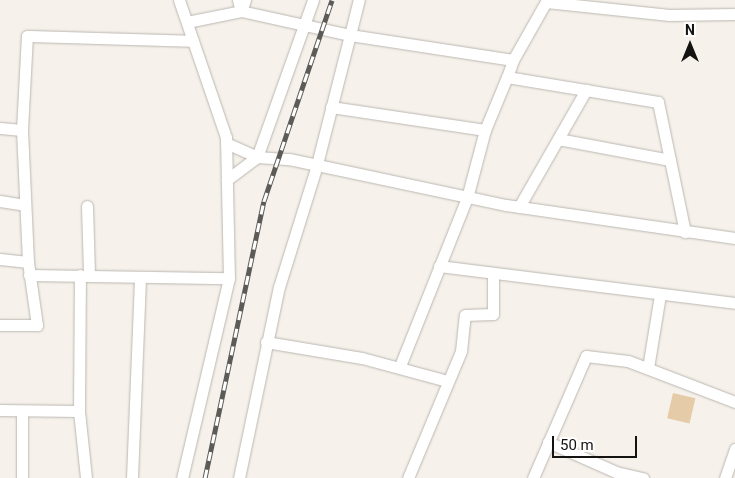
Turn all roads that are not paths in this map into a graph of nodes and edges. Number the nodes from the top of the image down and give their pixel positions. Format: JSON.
{"nodes":[{"id":1,"x":179,"y":0,"type":"edge"},
{"id":2,"x":313,"y":0,"type":"edge"},
{"id":3,"x":359,"y":0,"type":"edge"},
{"id":4,"x":546,"y":1,"type":"edge"},
{"id":5,"x":241,"y":4,"type":"edge"},
{"id":6,"x":735,"y":14,"type":"edge"},
{"id":7,"x":186,"y":22,"type":"junction"},
{"id":8,"x":304,"y":22,"type":"junction"},
{"id":9,"x":350,"y":35,"type":"junction"},
{"id":10,"x":193,"y":41,"type":"junction"},
{"id":11,"x":514,"y":60,"type":"junction"},
{"id":12,"x":507,"y":77,"type":"junction"},
{"id":13,"x":586,"y":90,"type":"junction"},
{"id":14,"x":331,"y":107,"type":"junction"},
{"id":15,"x":0,"y":128,"type":"edge"},
{"id":16,"x":22,"y":130,"type":"junction"},
{"id":17,"x":486,"y":130,"type":"junction"},
{"id":18,"x":558,"y":139,"type":"junction"},
{"id":19,"x":226,"y":143,"type":"junction"},
{"id":20,"x":257,"y":157,"type":"junction"},
{"id":21,"x":670,"y":160,"type":"junction"},
{"id":22,"x":316,"y":168,"type":"junction"},
{"id":23,"x":227,"y":180,"type":"junction"},
{"id":24,"x":467,"y":198,"type":"junction"},
{"id":25,"x":0,"y":201,"type":"edge"},
{"id":26,"x":25,"y":205,"type":"junction"},
{"id":27,"x":88,"y":206,"type":"dead end"},
{"id":28,"x":519,"y":207,"type":"junction"},
{"id":29,"x":685,"y":232,"type":"junction"},
{"id":30,"x":735,"y":238,"type":"edge"},
{"id":31,"x":0,"y":259,"type":"edge"},
{"id":32,"x":28,"y":262,"type":"junction"},
{"id":33,"x":439,"y":266,"type":"junction"},
{"id":34,"x":29,"y":274,"type":"junction"},
{"id":35,"x":493,"y":274,"type":"junction"},
{"id":36,"x":85,"y":276,"type":"junction"},
{"id":37,"x":140,"y":277,"type":"junction"},
{"id":38,"x":229,"y":278,"type":"junction"},
{"id":39,"x":660,"y":295,"type":"junction"},
{"id":40,"x":735,"y":304,"type":"edge"},
{"id":41,"x":0,"y":325,"type":"edge"},
{"id":42,"x":266,"y":342,"type":"junction"},
{"id":43,"x":400,"y":366,"type":"junction"},
{"id":44,"x":648,"y":368,"type":"junction"},
{"id":45,"x":447,"y":381,"type":"junction"},
{"id":46,"x":735,"y":402,"type":"edge"},
{"id":47,"x":0,"y":410,"type":"edge"},
{"id":48,"x":22,"y":410,"type":"junction"},
{"id":49,"x":79,"y":411,"type":"junction"},
{"id":50,"x":548,"y":442,"type":"junction"},
{"id":51,"x":735,"y":449,"type":"edge"},
{"id":52,"x":615,"y":475,"type":"edge"},
{"id":53,"x":22,"y":478,"type":"edge"},
{"id":54,"x":86,"y":478,"type":"edge"},
{"id":55,"x":132,"y":478,"type":"edge"},
{"id":56,"x":182,"y":478,"type":"edge"},
{"id":57,"x":239,"y":478,"type":"edge"},
{"id":58,"x":408,"y":478,"type":"edge"},
{"id":59,"x":533,"y":478,"type":"edge"},
{"id":60,"x":643,"y":478,"type":"edge"},
{"id":61,"x":725,"y":478,"type":"edge"}],
"edges":[{"from":1,"to":7,"type":"street"},
{"from":2,"to":8,"type":"street"},
{"from":3,"to":9,"type":"street"},
{"from":4,"to":6,"type":"street"},
{"from":4,"to":11,"type":"street"},
{"from":5,"to":7,"type":"street"},
{"from":5,"to":8,"type":"street"},
{"from":7,"to":10,"type":"street"},
{"from":8,"to":9,"type":"street"},
{"from":8,"to":20,"type":"street"},
{"from":9,"to":11,"type":"street"},
{"from":9,"to":14,"type":"street"},
{"from":10,"to":16,"type":"street"},
{"from":10,"to":19,"type":"street"},
{"from":11,"to":12,"type":"street"},
{"from":12,"to":13,"type":"street"},
{"from":12,"to":17,"type":"street"},
{"from":13,"to":18,"type":"street"},
{"from":13,"to":21,"type":"street"},
{"from":14,"to":17,"type":"street"},
{"from":14,"to":22,"type":"street"},
{"from":15,"to":16,"type":"street"},
{"from":16,"to":26,"type":"street"},
{"from":17,"to":24,"type":"street"},
{"from":18,"to":21,"type":"street"},
{"from":18,"to":28,"type":"street"},
{"from":19,"to":20,"type":"street"},
{"from":19,"to":23,"type":"street"},
{"from":20,"to":22,"type":"street"},
{"from":20,"to":23,"type":"street"},
{"from":21,"to":29,"type":"street"},
{"from":22,"to":24,"type":"street"},
{"from":22,"to":42,"type":"street"},
{"from":23,"to":38,"type":"street"},
{"from":24,"to":28,"type":"street"},
{"from":24,"to":33,"type":"street"},
{"from":25,"to":26,"type":"street"},
{"from":26,"to":32,"type":"street"},
{"from":27,"to":36,"type":"street"},
{"from":28,"to":29,"type":"street"},
{"from":29,"to":30,"type":"street"},
{"from":31,"to":32,"type":"street"},
{"from":32,"to":34,"type":"street"},
{"from":33,"to":35,"type":"street"},
{"from":33,"to":43,"type":"street"},
{"from":34,"to":36,"type":"street"},
{"from":34,"to":41,"type":"street"},
{"from":35,"to":39,"type":"street"},
{"from":35,"to":45,"type":"street"},
{"from":36,"to":37,"type":"street"},
{"from":36,"to":49,"type":"street"},
{"from":37,"to":38,"type":"street"},
{"from":37,"to":55,"type":"street"},
{"from":38,"to":56,"type":"street"},
{"from":39,"to":40,"type":"street"},
{"from":39,"to":44,"type":"street"},
{"from":42,"to":43,"type":"street"},
{"from":42,"to":57,"type":"street"},
{"from":43,"to":45,"type":"street"},
{"from":44,"to":46,"type":"street"},
{"from":44,"to":50,"type":"street"},
{"from":45,"to":58,"type":"street"},
{"from":47,"to":48,"type":"street"},
{"from":48,"to":49,"type":"street"},
{"from":48,"to":53,"type":"street"},
{"from":49,"to":54,"type":"street"},
{"from":50,"to":52,"type":"street"},
{"from":50,"to":59,"type":"street"},
{"from":51,"to":61,"type":"street"},
{"from":52,"to":60,"type":"street"}]}
